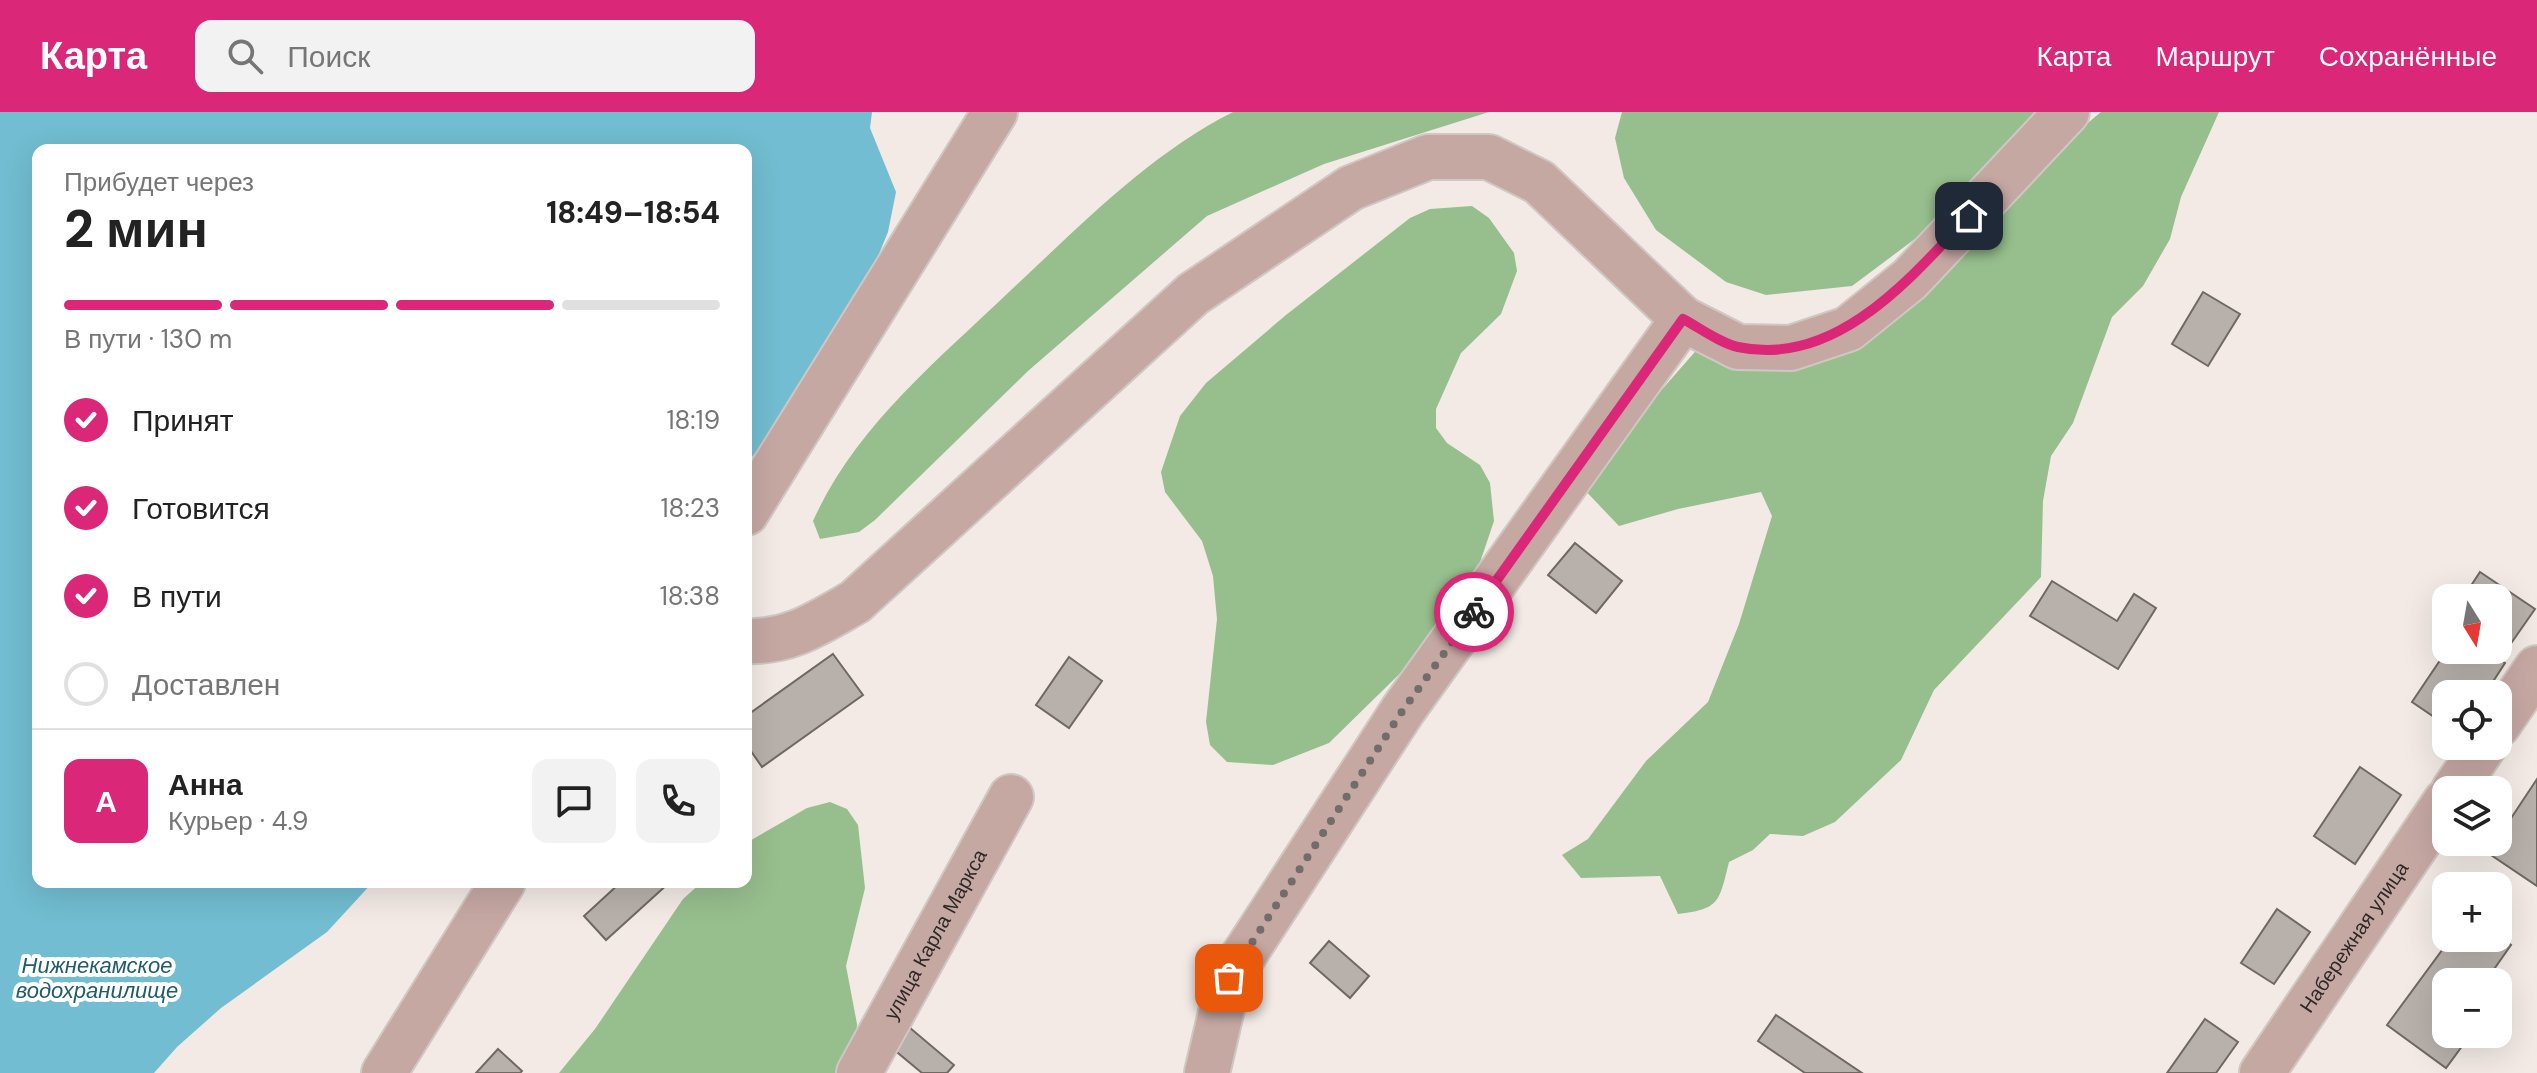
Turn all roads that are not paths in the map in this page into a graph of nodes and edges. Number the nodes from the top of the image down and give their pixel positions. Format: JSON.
{"nodes":[{"id":1,"x":995,"y":112,"type":"edge"},
{"id":2,"x":2067,"y":112,"type":"edge"},
{"id":3,"x":1683,"y":319,"type":"junction"},
{"id":4,"x":752,"y":503,"type":"edge"},
{"id":5,"x":752,"y":641,"type":"edge"},
{"id":6,"x":2537,"y":668,"type":"edge"},
{"id":7,"x":2512,"y":705,"type":"edge"},
{"id":8,"x":1011,"y":797,"type":"dead end"},
{"id":9,"x":2432,"y":822,"type":"edge"},
{"id":10,"x":499,"y":888,"type":"edge"},
{"id":11,"x":384,"y":1073,"type":"edge"},
{"id":12,"x":859,"y":1073,"type":"edge"},
{"id":13,"x":1207,"y":1073,"type":"edge"},
{"id":14,"x":2262,"y":1073,"type":"edge"}],
"edges":[{"from":1,"to":4,"type":"street"},
{"from":2,"to":3,"type":"street"},
{"from":3,"to":5,"type":"street"},
{"from":3,"to":13,"type":"street"},
{"from":6,"to":7,"type":"street"},
{"from":8,"to":12,"type":"street","name":"улица Карла Маркса"},
{"from":9,"to":14,"type":"street","name":"Набережная улица"},
{"from":10,"to":11,"type":"street"}]}
